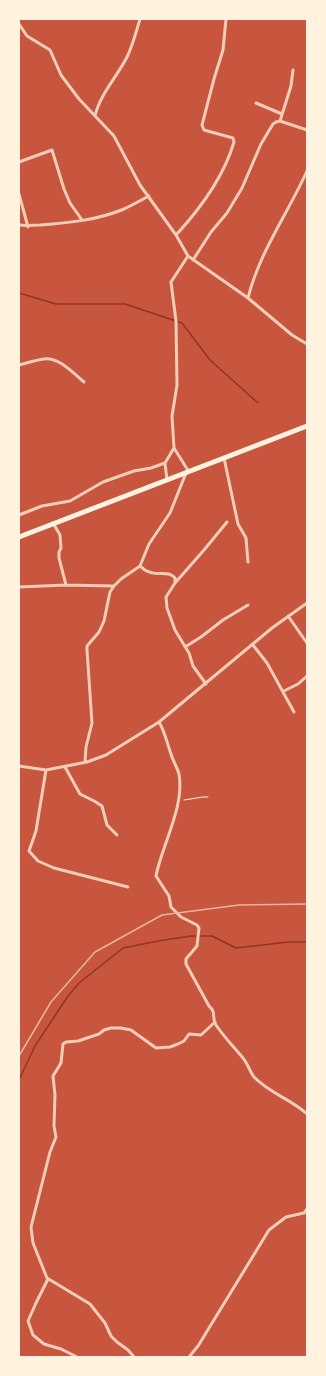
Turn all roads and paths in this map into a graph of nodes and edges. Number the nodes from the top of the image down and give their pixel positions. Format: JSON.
{"nodes":[{"id":1,"x":140,"y":19,"type":"edge"},
{"id":2,"x":226,"y":19,"type":"edge"},
{"id":3,"x":19,"y":24,"type":"edge"},
{"id":4,"x":133,"y":40,"type":"junction"},
{"id":5,"x":137,"y":43,"type":"dead end"},
{"id":6,"x":293,"y":70,"type":"dead end"},
{"id":7,"x":256,"y":103,"type":"dead end"},
{"id":8,"x":282,"y":114,"type":"junction"},
{"id":9,"x":95,"y":116,"type":"junction"},
{"id":10,"x":280,"y":121,"type":"junction"},
{"id":11,"x":307,"y":130,"type":"edge"},
{"id":12,"x":19,"y":162,"type":"edge"},
{"id":13,"x":307,"y":171,"type":"edge"},
{"id":14,"x":19,"y":194,"type":"edge"},
{"id":15,"x":149,"y":196,"type":"junction"},
{"id":16,"x":82,"y":220,"type":"junction"},
{"id":17,"x":19,"y":225,"type":"edge"},
{"id":18,"x":28,"y":227,"type":"junction"},
{"id":19,"x":176,"y":235,"type":"junction"},
{"id":20,"x":188,"y":256,"type":"junction"},
{"id":21,"x":193,"y":260,"type":"junction"},
{"id":22,"x":248,"y":298,"type":"junction"},
{"id":23,"x":307,"y":344,"type":"edge"},
{"id":24,"x":19,"y":365,"type":"edge"},
{"id":25,"x":84,"y":382,"type":"dead end"},
{"id":26,"x":307,"y":426,"type":"edge"},
{"id":27,"x":174,"y":448,"type":"junction"},
{"id":28,"x":224,"y":458,"type":"junction"},
{"id":29,"x":165,"y":463,"type":"junction"},
{"id":30,"x":188,"y":472,"type":"junction"},
{"id":31,"x":167,"y":480,"type":"junction"},
{"id":32,"x":19,"y":515,"type":"edge"},
{"id":33,"x":227,"y":522,"type":"dead end"},
{"id":34,"x":53,"y":523,"type":"junction"},
{"id":35,"x":19,"y":537,"type":"edge"},
{"id":36,"x":248,"y":562,"type":"dead end"},
{"id":37,"x":140,"y":566,"type":"junction"},
{"id":38,"x":175,"y":583,"type":"junction"},
{"id":39,"x":66,"y":586,"type":"junction"},
{"id":40,"x":114,"y":586,"type":"junction"},
{"id":41,"x":19,"y":587,"type":"edge"},
{"id":42,"x":307,"y":603,"type":"edge"},
{"id":43,"x":248,"y":605,"type":"dead end"},
{"id":44,"x":288,"y":616,"type":"junction"},
{"id":45,"x":307,"y":643,"type":"edge"},
{"id":46,"x":253,"y":645,"type":"junction"},
{"id":47,"x":185,"y":647,"type":"junction"},
{"id":48,"x":307,"y":676,"type":"edge"},
{"id":49,"x":206,"y":684,"type":"junction"},
{"id":50,"x":284,"y":692,"type":"junction"},
{"id":51,"x":294,"y":712,"type":"dead end"},
{"id":52,"x":159,"y":722,"type":"junction"},
{"id":53,"x":85,"y":762,"type":"junction"},
{"id":54,"x":19,"y":766,"type":"edge"},
{"id":55,"x":66,"y":767,"type":"junction"},
{"id":56,"x":46,"y":770,"type":"junction"},
{"id":57,"x":208,"y":797,"type":"dead end"},
{"id":58,"x":184,"y":800,"type":"dead end"},
{"id":59,"x":117,"y":835,"type":"dead end"},
{"id":60,"x":128,"y":887,"type":"dead end"},
{"id":61,"x":215,"y":1022,"type":"junction"},
{"id":62,"x":307,"y":1114,"type":"edge"},
{"id":63,"x":307,"y":1209,"type":"edge"},
{"id":64,"x":48,"y":1278,"type":"junction"},
{"id":65,"x":77,"y":1357,"type":"edge"},
{"id":66,"x":134,"y":1357,"type":"edge"},
{"id":67,"x":189,"y":1357,"type":"edge"}],
"edges":[{"from":1,"to":4,"type":"street"},
{"from":2,"to":19,"type":"street"},
{"from":3,"to":9,"type":"street"},
{"from":4,"to":5,"type":"street"},
{"from":4,"to":9,"type":"street"},
{"from":6,"to":8,"type":"street"},
{"from":7,"to":8,"type":"street"},
{"from":8,"to":10,"type":"street"},
{"from":9,"to":15,"type":"street"},
{"from":10,"to":11,"type":"street"},
{"from":10,"to":21,"type":"street"},
{"from":12,"to":16,"type":"street"},
{"from":13,"to":22,"type":"street"},
{"from":14,"to":18,"type":"street"},
{"from":15,"to":16,"type":"street"},
{"from":15,"to":19,"type":"street"},
{"from":16,"to":18,"type":"street"},
{"from":17,"to":18,"type":"street"},
{"from":19,"to":20,"type":"street"},
{"from":20,"to":21,"type":"street"},
{"from":20,"to":27,"type":"street"},
{"from":21,"to":22,"type":"street"},
{"from":22,"to":23,"type":"street"},
{"from":24,"to":25,"type":"street"},
{"from":26,"to":28,"type":"main road"},
{"from":27,"to":29,"type":"street"},
{"from":27,"to":30,"type":"street"},
{"from":28,"to":30,"type":"main road"},
{"from":28,"to":36,"type":"street"},
{"from":29,"to":31,"type":"street"},
{"from":29,"to":32,"type":"street"},
{"from":30,"to":31,"type":"main road"},
{"from":30,"to":37,"type":"street"},
{"from":31,"to":34,"type":"main road"},
{"from":33,"to":38,"type":"street"},
{"from":34,"to":35,"type":"main road"},
{"from":34,"to":39,"type":"street"},
{"from":37,"to":38,"type":"street"},
{"from":37,"to":40,"type":"street"},
{"from":38,"to":47,"type":"street"},
{"from":39,"to":40,"type":"street"},
{"from":39,"to":41,"type":"street"},
{"from":40,"to":53,"type":"street"},
{"from":42,"to":44,"type":"street"},
{"from":43,"to":47,"type":"street"},
{"from":44,"to":45,"type":"street"},
{"from":44,"to":46,"type":"street"},
{"from":46,"to":49,"type":"street"},
{"from":46,"to":50,"type":"street"},
{"from":47,"to":49,"type":"street"},
{"from":48,"to":50,"type":"street"},
{"from":49,"to":52,"type":"street"},
{"from":50,"to":51,"type":"street"},
{"from":52,"to":53,"type":"street"},
{"from":52,"to":61,"type":"street"},
{"from":53,"to":55,"type":"street"},
{"from":54,"to":56,"type":"street"},
{"from":55,"to":56,"type":"street"},
{"from":55,"to":59,"type":"street"},
{"from":56,"to":60,"type":"street"},
{"from":57,"to":58,"type":"path"},
{"from":61,"to":62,"type":"street"},
{"from":61,"to":64,"type":"street"},
{"from":63,"to":67,"type":"street"},
{"from":64,"to":65,"type":"street"},
{"from":64,"to":66,"type":"street"}]}
